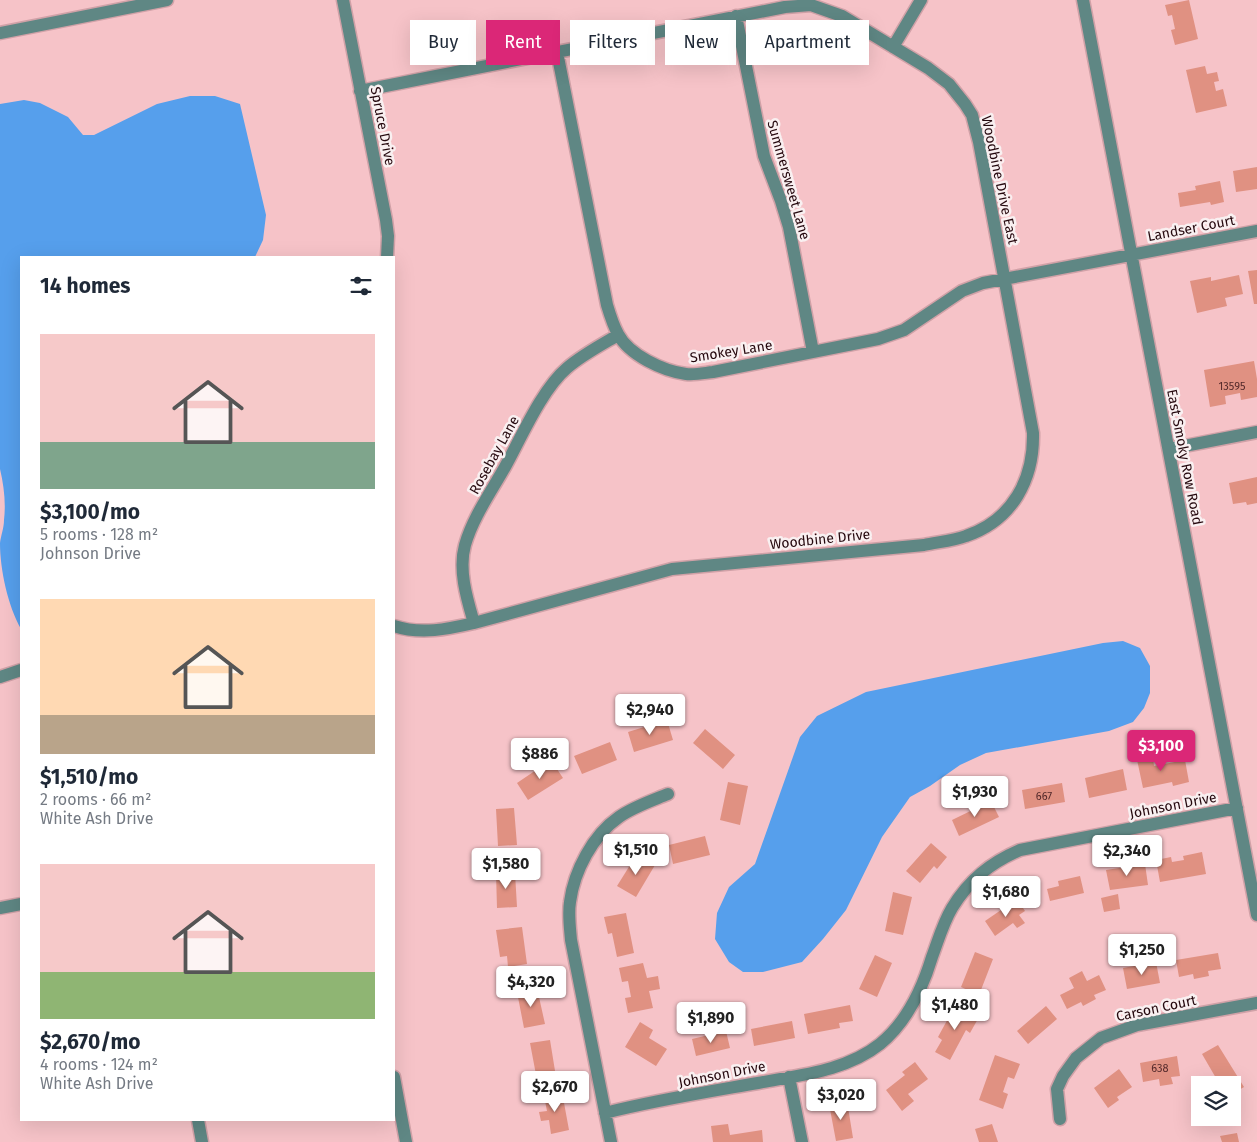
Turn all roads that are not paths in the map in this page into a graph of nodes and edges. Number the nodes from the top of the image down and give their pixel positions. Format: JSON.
{"nodes":[{"id":1,"x":167,"y":0,"type":"edge"},
{"id":2,"x":343,"y":0,"type":"edge"},
{"id":3,"x":921,"y":0,"type":"edge"},
{"id":4,"x":1084,"y":2,"type":"edge"},
{"id":5,"x":736,"y":16,"type":"junction"},
{"id":6,"x":0,"y":33,"type":"edge"},
{"id":7,"x":893,"y":47,"type":"junction"},
{"id":8,"x":560,"y":51,"type":"edge"},
{"id":9,"x":491,"y":65,"type":"edge"},
{"id":10,"x":560,"y":65,"type":"edge"},
{"id":11,"x":360,"y":91,"type":"junction"},
{"id":12,"x":1257,"y":231,"type":"edge"},
{"id":13,"x":1131,"y":254,"type":"junction"},
{"id":14,"x":387,"y":256,"type":"edge"},
{"id":15,"x":1005,"y":278,"type":"junction"},
{"id":16,"x":618,"y":335,"type":"junction"},
{"id":17,"x":813,"y":352,"type":"junction"},
{"id":18,"x":1257,"y":432,"type":"edge"},
{"id":19,"x":1169,"y":450,"type":"junction"},
{"id":20,"x":474,"y":623,"type":"junction"},
{"id":21,"x":395,"y":626,"type":"edge"},
{"id":22,"x":20,"y":670,"type":"edge"},
{"id":23,"x":0,"y":677,"type":"edge"},
{"id":24,"x":668,"y":794,"type":"dead end"},
{"id":25,"x":1237,"y":808,"type":"junction"},
{"id":26,"x":20,"y":904,"type":"edge"},
{"id":27,"x":0,"y":908,"type":"edge"},
{"id":28,"x":1257,"y":915,"type":"edge"},
{"id":29,"x":1257,"y":1003,"type":"edge"},
{"id":30,"x":789,"y":1077,"type":"junction"},
{"id":31,"x":395,"y":1082,"type":"edge"},
{"id":32,"x":605,"y":1112,"type":"junction"},
{"id":33,"x":1060,"y":1119,"type":"dead end"},
{"id":34,"x":198,"y":1121,"type":"edge"},
{"id":35,"x":202,"y":1142,"type":"edge"},
{"id":36,"x":406,"y":1142,"type":"edge"},
{"id":37,"x":611,"y":1142,"type":"edge"},
{"id":38,"x":802,"y":1142,"type":"edge"}],
"edges":[{"from":1,"to":6,"type":"street"},
{"from":2,"to":11,"type":"street","name":"Spruce Drive"},
{"from":3,"to":7,"type":"street"},
{"from":4,"to":13,"type":"street","name":"East Smoky Row Road"},
{"from":5,"to":7,"type":"street","name":"Woodbine Drive East"},
{"from":5,"to":8,"type":"street","name":"Woodbine Drive East"},
{"from":5,"to":17,"type":"street","name":"Summersweet Lane"},
{"from":7,"to":15,"type":"street","name":"Woodbine Drive East"},
{"from":9,"to":11,"type":"street","name":"Woodbine Drive East"},
{"from":10,"to":16,"type":"street","name":"Smokey Lane"},
{"from":11,"to":14,"type":"street","name":"Spruce Drive"},
{"from":12,"to":13,"type":"street","name":"Landser Court"},
{"from":13,"to":15,"type":"street","name":"Smokey Lane"},
{"from":13,"to":19,"type":"street","name":"East Smoky Row Road"},
{"from":15,"to":17,"type":"street","name":"Smokey Lane"},
{"from":15,"to":20,"type":"street","name":"Woodbine Drive"},
{"from":16,"to":17,"type":"street","name":"Smokey Lane"},
{"from":16,"to":20,"type":"street","name":"Rosebay Lane"},
{"from":18,"to":19,"type":"street"},
{"from":19,"to":25,"type":"street","name":"East Smoky Row Road"},
{"from":20,"to":21,"type":"street","name":"Woodbine Drive"},
{"from":22,"to":23,"type":"street"},
{"from":24,"to":32,"type":"street"},
{"from":25,"to":28,"type":"street","name":"East Smoky Row Road"},
{"from":25,"to":30,"type":"street","name":"Johnson Drive"},
{"from":26,"to":27,"type":"street"},
{"from":29,"to":33,"type":"street","name":"Carson Court"},
{"from":30,"to":32,"type":"street","name":"Johnson Drive"},
{"from":30,"to":38,"type":"street"},
{"from":31,"to":36,"type":"street"},
{"from":32,"to":37,"type":"street"},
{"from":34,"to":35,"type":"street"}]}
